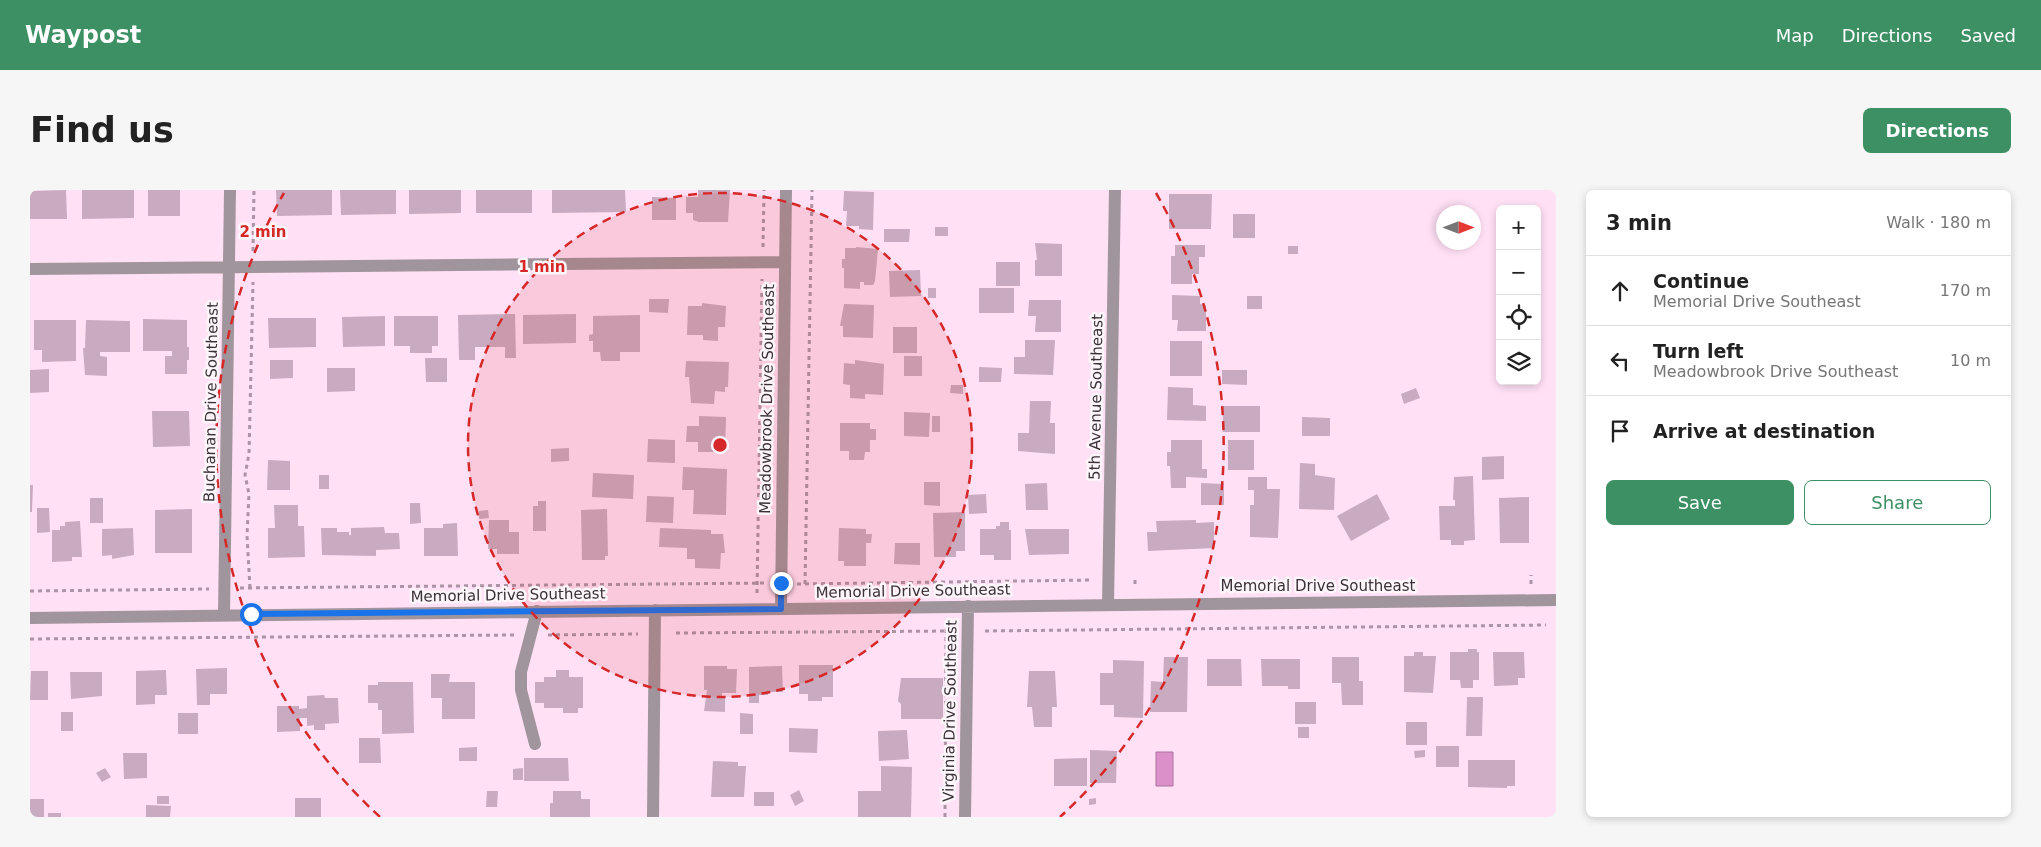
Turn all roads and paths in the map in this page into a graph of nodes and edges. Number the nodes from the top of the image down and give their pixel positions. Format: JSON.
{"nodes":[{"id":1,"x":230,"y":190,"type":"edge"},
{"id":2,"x":254,"y":190,"type":"edge"},
{"id":3,"x":764,"y":190,"type":"edge"},
{"id":4,"x":786,"y":190,"type":"edge"},
{"id":5,"x":812,"y":190,"type":"edge"},
{"id":6,"x":1116,"y":190,"type":"edge"},
{"id":7,"x":763,"y":249,"type":"dead end"},
{"id":8,"x":785,"y":262,"type":"junction"},
{"id":9,"x":229,"y":267,"type":"junction"},
{"id":10,"x":253,"y":267,"type":"junction"},
{"id":11,"x":30,"y":269,"type":"edge"},
{"id":12,"x":762,"y":276,"type":"dead end"},
{"id":13,"x":1531,"y":575,"type":"dead end"},
{"id":14,"x":1092,"y":580,"type":"dead end"},
{"id":15,"x":1135,"y":580,"type":"dead end"},
{"id":16,"x":946,"y":582,"type":"junction"},
{"id":17,"x":757,"y":583,"type":"junction"},
{"id":18,"x":767,"y":583,"type":"dead end"},
{"id":19,"x":794,"y":584,"type":"dead end"},
{"id":20,"x":806,"y":584,"type":"junction"},
{"id":21,"x":1531,"y":584,"type":"dead end"},
{"id":22,"x":250,"y":588,"type":"junction"},
{"id":23,"x":224,"y":589,"type":"junction"},
{"id":24,"x":1135,"y":589,"type":"dead end"},
{"id":25,"x":30,"y":591,"type":"edge"},
{"id":26,"x":946,"y":591,"type":"dead end"},
{"id":27,"x":756,"y":593,"type":"dead end"},
{"id":28,"x":807,"y":593,"type":"dead end"},
{"id":29,"x":1556,"y":600,"type":"edge"},
{"id":30,"x":1108,"y":604,"type":"junction"},
{"id":31,"x":968,"y":606,"type":"junction"},
{"id":32,"x":781,"y":609,"type":"junction"},
{"id":33,"x":655,"y":610,"type":"junction"},
{"id":34,"x":537,"y":611,"type":"junction"},
{"id":35,"x":224,"y":614,"type":"junction"},
{"id":36,"x":1531,"y":615,"type":"dead end"},
{"id":37,"x":30,"y":618,"type":"edge"},
{"id":38,"x":807,"y":623,"type":"dead end"},
{"id":39,"x":1136,"y":624,"type":"dead end"},
{"id":40,"x":946,"y":625,"type":"dead end"},
{"id":41,"x":1531,"y":625,"type":"junction"},
{"id":42,"x":1546,"y":625,"type":"dead end"},
{"id":43,"x":1136,"y":629,"type":"junction"},
{"id":44,"x":985,"y":631,"type":"dead end"},
{"id":45,"x":807,"y":632,"type":"junction"},
{"id":46,"x":946,"y":632,"type":"junction"},
{"id":47,"x":952,"y":632,"type":"dead end"},
{"id":48,"x":676,"y":633,"type":"dead end"},
{"id":49,"x":638,"y":634,"type":"dead end"},
{"id":50,"x":531,"y":635,"type":"junction"},
{"id":51,"x":30,"y":639,"type":"edge"},
{"id":52,"x":535,"y":744,"type":"dead end"},
{"id":53,"x":653,"y":817,"type":"edge"},
{"id":54,"x":945,"y":817,"type":"edge"},
{"id":55,"x":965,"y":817,"type":"edge"}],
"edges":[{"from":1,"to":9,"type":"street","name":"Buchanan Drive Southeast"},
{"from":2,"to":10,"type":"path"},
{"from":3,"to":7,"type":"path"},
{"from":4,"to":8,"type":"street","name":"Meadowbrook Drive Southeast"},
{"from":5,"to":20,"type":"path"},
{"from":6,"to":30,"type":"street","name":"5th Avenue Southeast"},
{"from":8,"to":10,"type":"street"},
{"from":8,"to":32,"type":"street","name":"Meadowbrook Drive Southeast"},
{"from":9,"to":10,"type":"street"},
{"from":9,"to":11,"type":"street"},
{"from":9,"to":23,"type":"street","name":"Buchanan Drive Southeast"},
{"from":10,"to":22,"type":"path"},
{"from":12,"to":17,"type":"path"},
{"from":13,"to":21,"type":"path"},
{"from":14,"to":16,"type":"path"},
{"from":15,"to":24,"type":"path"},
{"from":16,"to":20,"type":"path"},
{"from":16,"to":26,"type":"path"},
{"from":17,"to":18,"type":"path"},
{"from":17,"to":22,"type":"path"},
{"from":17,"to":27,"type":"path"},
{"from":19,"to":20,"type":"path"},
{"from":20,"to":28,"type":"path"},
{"from":22,"to":23,"type":"path"},
{"from":23,"to":25,"type":"path"},
{"from":23,"to":35,"type":"street","name":"Buchanan Drive Southeast"},
{"from":29,"to":30,"type":"street","name":"Memorial Drive Southeast"},
{"from":30,"to":31,"type":"street","name":"Memorial Drive Southeast"},
{"from":31,"to":32,"type":"street","name":"Memorial Drive Southeast"},
{"from":31,"to":55,"type":"street","name":"Virginia Drive Southeast"},
{"from":32,"to":33,"type":"street","name":"Memorial Drive Southeast"},
{"from":33,"to":34,"type":"street","name":"Memorial Drive Southeast"},
{"from":33,"to":53,"type":"street"},
{"from":34,"to":35,"type":"street","name":"Memorial Drive Southeast"},
{"from":34,"to":50,"type":"street"},
{"from":35,"to":37,"type":"street","name":"Memorial Drive Southeast"},
{"from":36,"to":41,"type":"path"},
{"from":38,"to":45,"type":"path"},
{"from":39,"to":43,"type":"path"},
{"from":40,"to":46,"type":"path"},
{"from":41,"to":42,"type":"path"},
{"from":41,"to":43,"type":"path"},
{"from":43,"to":44,"type":"path"},
{"from":45,"to":46,"type":"path"},
{"from":45,"to":48,"type":"path"},
{"from":46,"to":47,"type":"path"},
{"from":46,"to":54,"type":"path"},
{"from":49,"to":50,"type":"path"},
{"from":50,"to":51,"type":"path"},
{"from":50,"to":52,"type":"street"}]}
